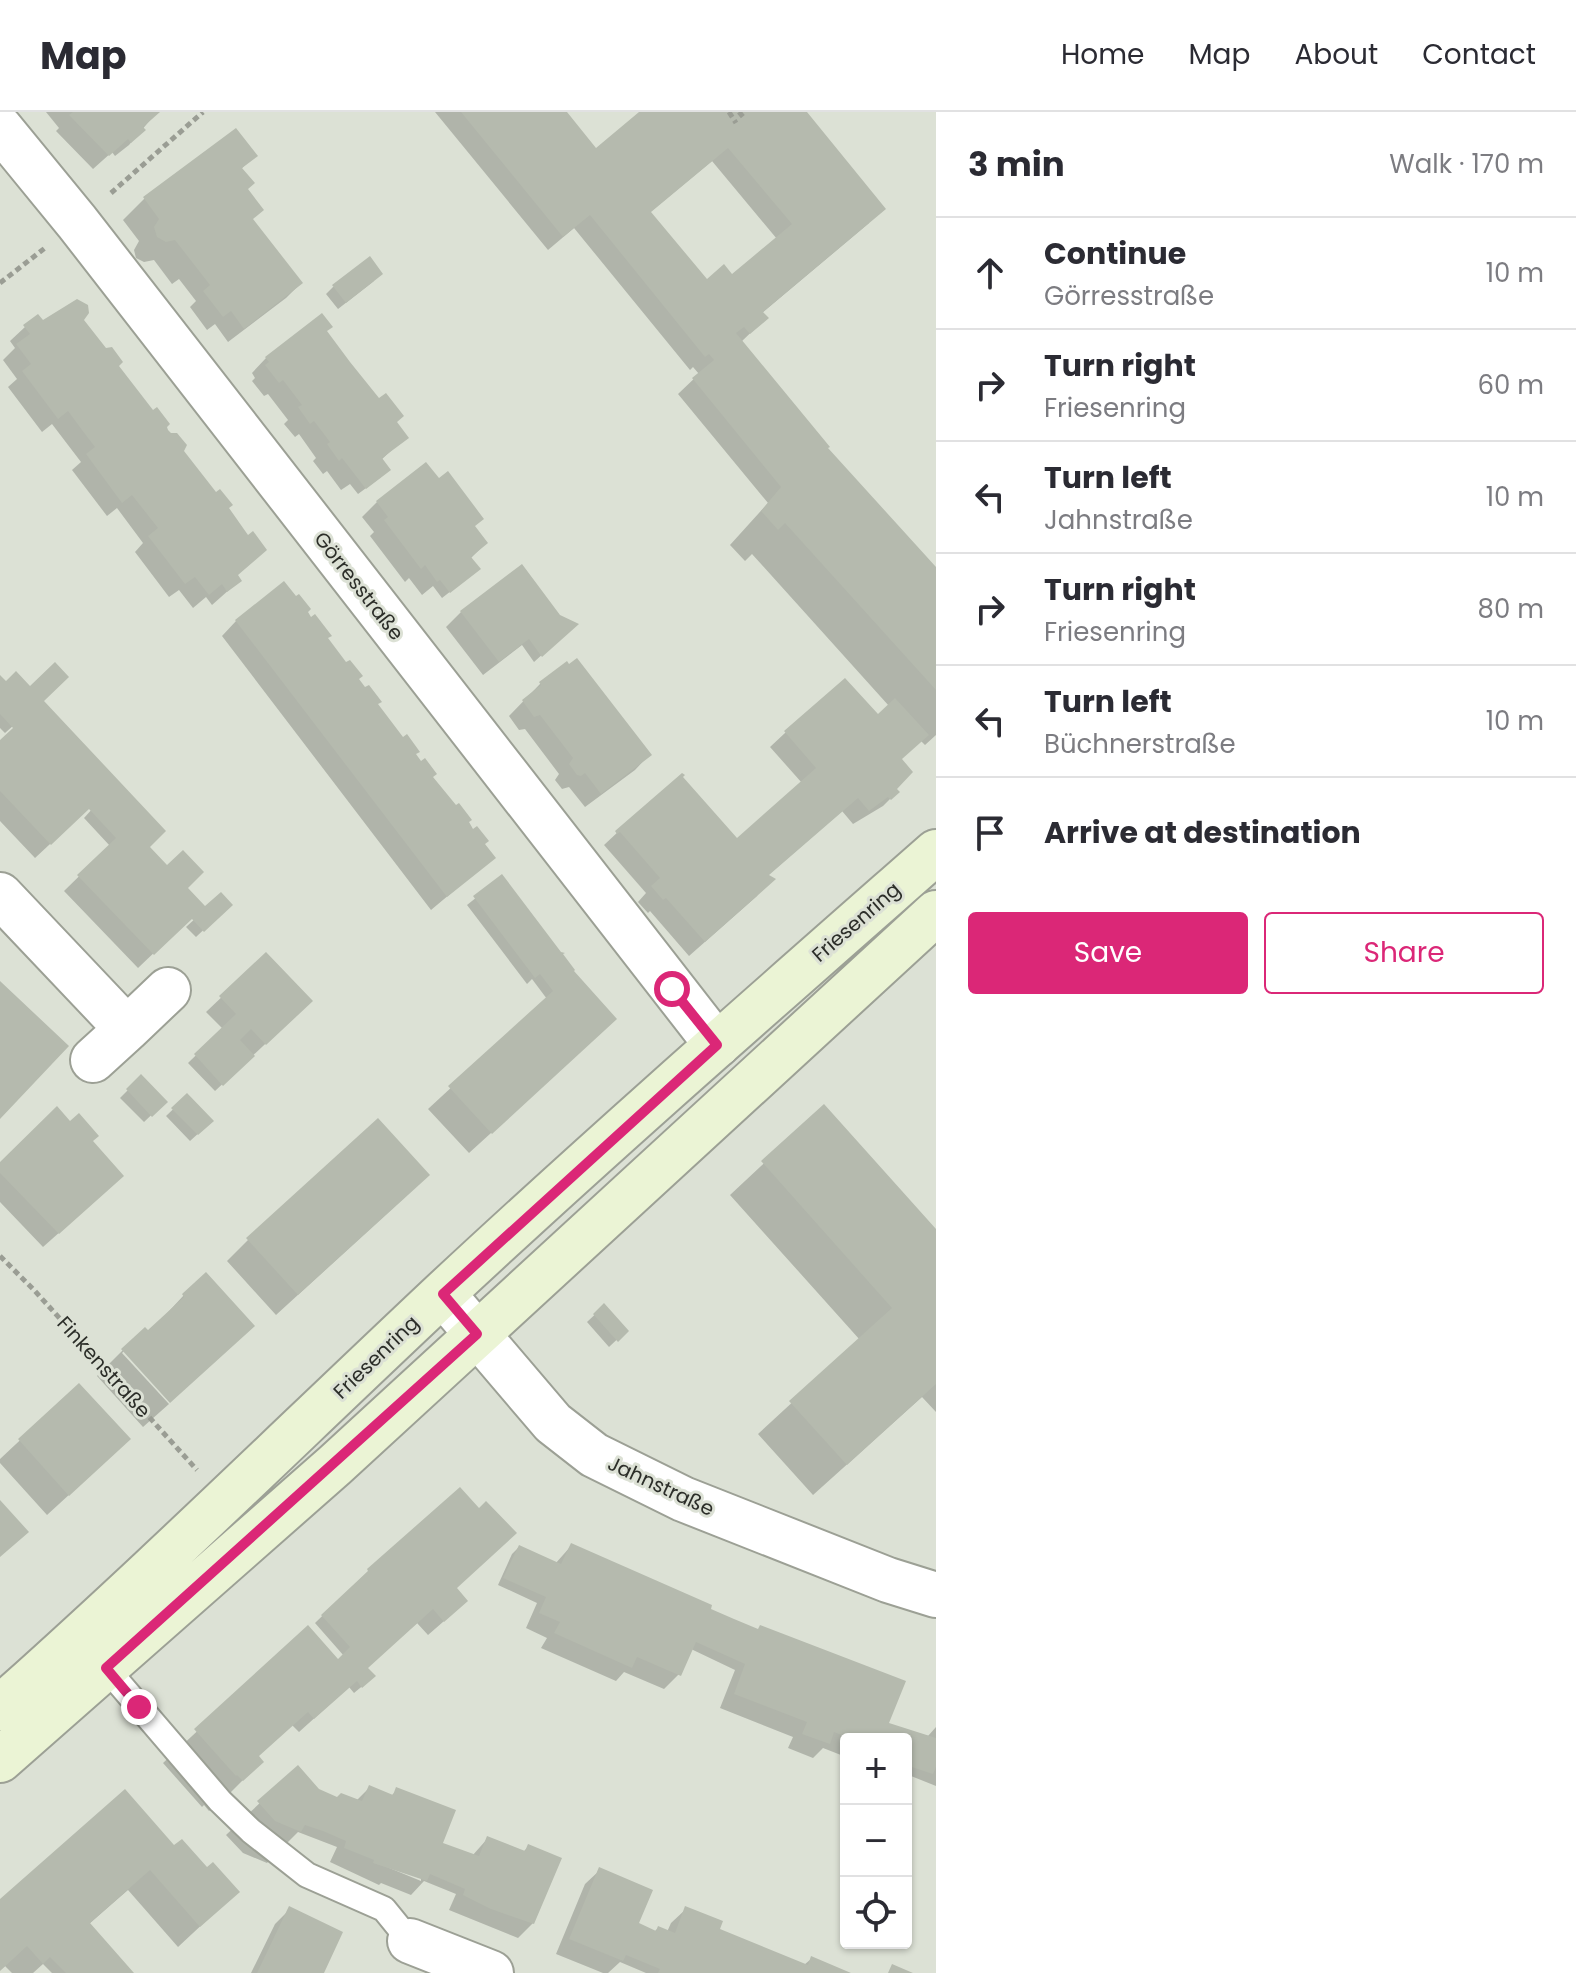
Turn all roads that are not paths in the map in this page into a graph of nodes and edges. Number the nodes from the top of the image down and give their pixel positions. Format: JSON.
{"nodes":[{"id":1,"x":0,"y":128,"type":"edge"},
{"id":2,"x":936,"y":852,"type":"edge"},
{"id":3,"x":0,"y":895,"type":"edge"},
{"id":4,"x":936,"y":913,"type":"edge"},
{"id":5,"x":168,"y":990,"type":"dead end"},
{"id":6,"x":127,"y":1029,"type":"junction"},
{"id":7,"x":717,"y":1045,"type":"junction"},
{"id":8,"x":93,"y":1060,"type":"dead end"},
{"id":9,"x":443,"y":1294,"type":"junction"},
{"id":10,"x":477,"y":1334,"type":"junction"},
{"id":11,"x":936,"y":1595,"type":"edge"},
{"id":12,"x":106,"y":1668,"type":"junction"},
{"id":13,"x":0,"y":1708,"type":"edge"},
{"id":14,"x":0,"y":1760,"type":"edge"},
{"id":15,"x":410,"y":1941,"type":"joint"},
{"id":16,"x":491,"y":1973,"type":"edge"}],
"edges":[{"from":1,"to":7,"type":"street","name":"Görresstraße"},
{"from":2,"to":7,"type":"main road","name":"Friesenring"},
{"from":3,"to":6,"type":"street"},
{"from":4,"to":10,"type":"main road"},
{"from":5,"to":6,"type":"street"},
{"from":6,"to":8,"type":"street"},
{"from":7,"to":9,"type":"main road","name":"Friesenring"},
{"from":9,"to":10,"type":"street","name":"Jahnstraße"},
{"from":9,"to":13,"type":"main road","name":"Friesenring"},
{"from":10,"to":11,"type":"street","name":"Jahnstraße"},
{"from":10,"to":12,"type":"main road"},
{"from":12,"to":14,"type":"main road"},
{"from":12,"to":15,"type":"lane"},
{"from":15,"to":16,"type":"street"}]}
